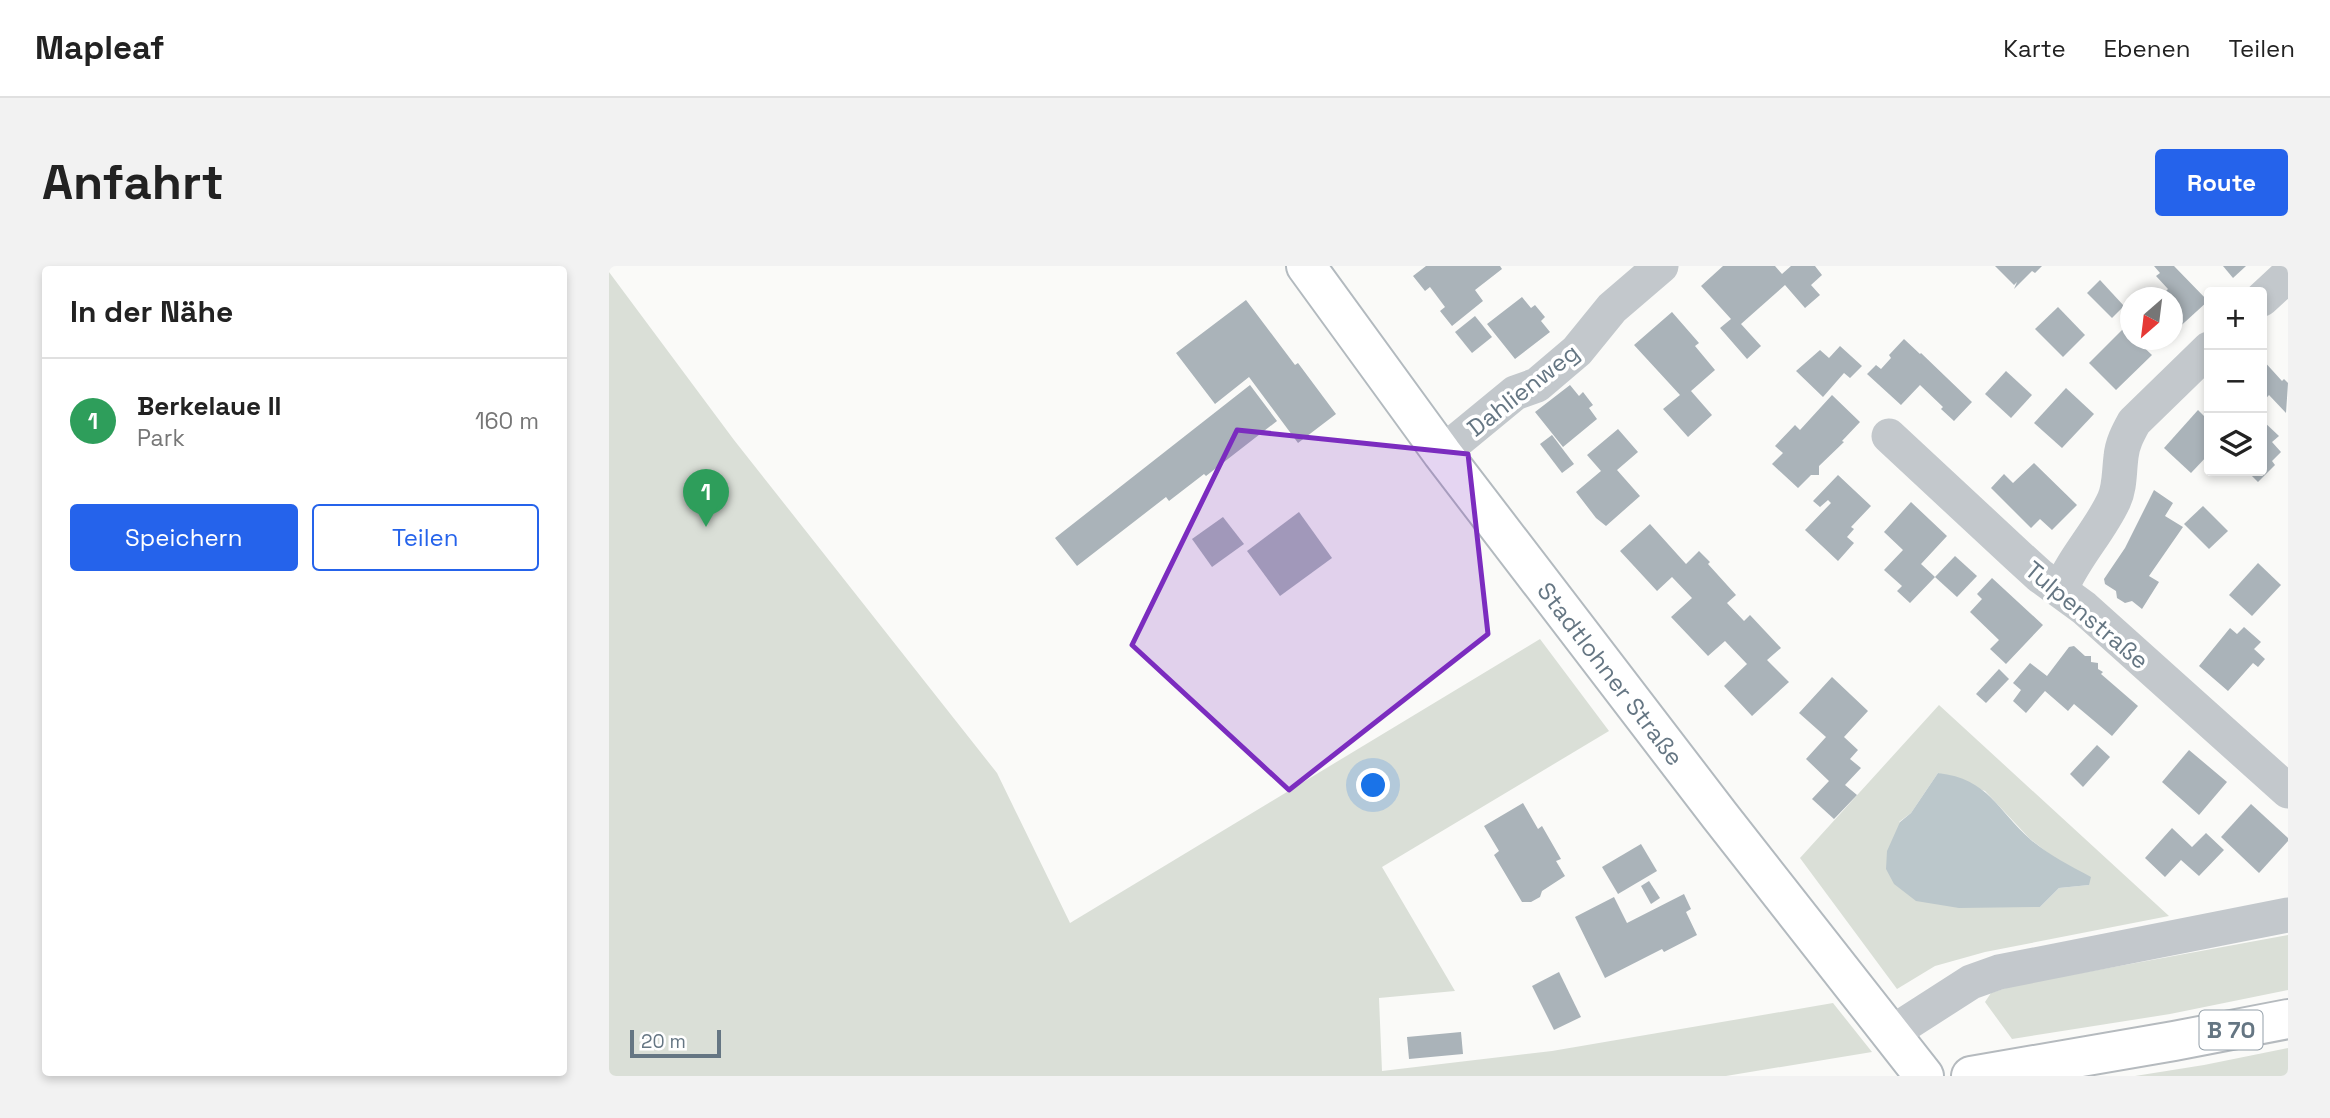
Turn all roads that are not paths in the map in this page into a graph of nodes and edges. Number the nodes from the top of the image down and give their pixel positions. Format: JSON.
{"nodes":[{"id":1,"x":1306,"y":266,"type":"edge"},
{"id":2,"x":1661,"y":266,"type":"edge"},
{"id":3,"x":2288,"y":275,"type":"edge"},
{"id":4,"x":2267,"y":294,"type":"edge"},
{"id":5,"x":2208,"y":350,"type":"edge"},
{"id":6,"x":1889,"y":436,"type":"dead end"},
{"id":7,"x":1442,"y":453,"type":"junction"},
{"id":8,"x":2061,"y":589,"type":"junction"},
{"id":9,"x":2288,"y":791,"type":"edge"},
{"id":10,"x":2288,"y":915,"type":"edge"},
{"id":11,"x":2288,"y":1019,"type":"edge"},
{"id":12,"x":1900,"y":1028,"type":"junction"},
{"id":13,"x":1924,"y":1076,"type":"edge"},
{"id":14,"x":1971,"y":1076,"type":"edge"}],
"edges":[{"from":1,"to":7,"type":"street","name":"Stadtlohner Straße"},
{"from":2,"to":7,"type":"street","name":"Dahlienweg"},
{"from":3,"to":4,"type":"street"},
{"from":5,"to":8,"type":"street"},
{"from":6,"to":8,"type":"street","name":"Tulpenstraße"},
{"from":7,"to":12,"type":"street","name":"Stadtlohner Straße"},
{"from":8,"to":9,"type":"street","name":"Tulpenstraße"},
{"from":10,"to":12,"type":"street"},
{"from":11,"to":14,"type":"street","number":"B 70"},
{"from":12,"to":13,"type":"street","name":"Stadtlohner Straße"}]}
